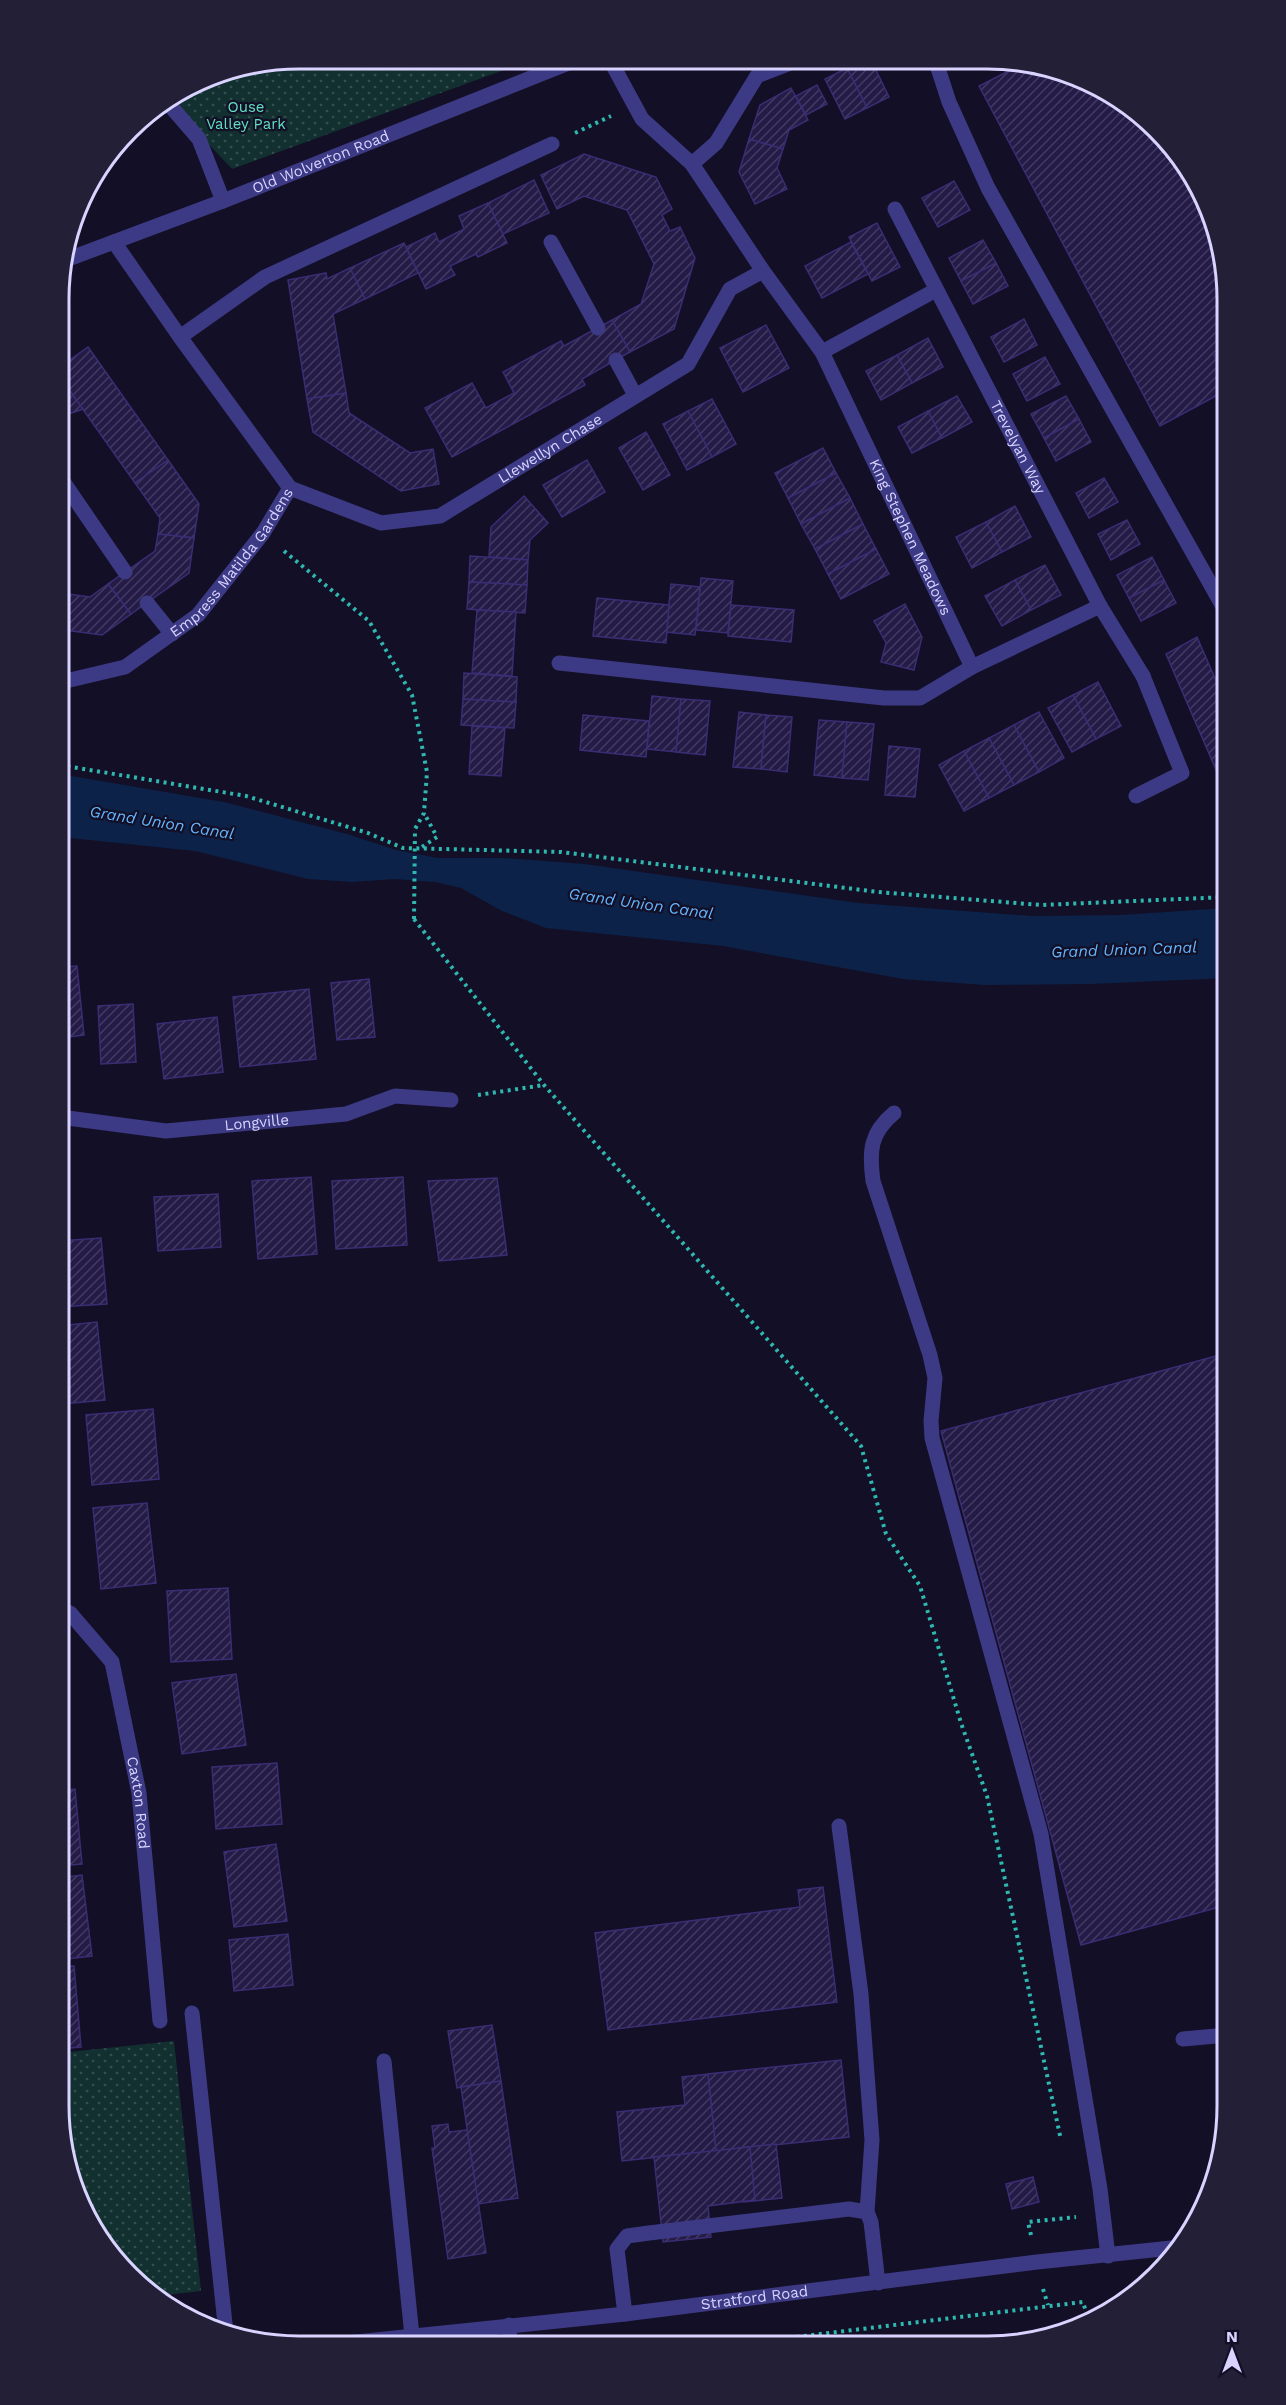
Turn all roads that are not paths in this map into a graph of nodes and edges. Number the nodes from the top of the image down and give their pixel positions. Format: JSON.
{"nodes":[{"id":1,"x":553,"y":69,"type":"edge"},
{"id":2,"x":615,"y":69,"type":"edge"},
{"id":3,"x":775,"y":69,"type":"edge"},
{"id":4,"x":938,"y":69,"type":"edge"},
{"id":5,"x":172,"y":108,"type":"edge"},
{"id":6,"x":552,"y":144,"type":"road end"},
{"id":7,"x":692,"y":164,"type":"junction"},
{"id":8,"x":223,"y":201,"type":"junction"},
{"id":9,"x":895,"y":209,"type":"dead end"},
{"id":10,"x":114,"y":242,"type":"junction"},
{"id":11,"x":551,"y":242,"type":"dead end"},
{"id":12,"x":73,"y":257,"type":"edge"},
{"id":13,"x":763,"y":270,"type":"junction"},
{"id":14,"x":936,"y":290,"type":"junction"},
{"id":15,"x":598,"y":328,"type":"dead end"},
{"id":16,"x":180,"y":338,"type":"junction"},
{"id":17,"x":822,"y":352,"type":"junction"},
{"id":18,"x":616,"y":360,"type":"dead end"},
{"id":19,"x":635,"y":395,"type":"junction"},
{"id":20,"x":290,"y":488,"type":"junction"},
{"id":21,"x":69,"y":490,"type":"edge"},
{"id":22,"x":125,"y":572,"type":"dead end"},
{"id":23,"x":1217,"y":596,"type":"edge"},
{"id":24,"x":147,"y":603,"type":"dead end"},
{"id":25,"x":1100,"y":606,"type":"junction"},
{"id":26,"x":172,"y":634,"type":"junction"},
{"id":27,"x":558,"y":663,"type":"dead end"},
{"id":28,"x":972,"y":667,"type":"junction"},
{"id":29,"x":69,"y":680,"type":"edge"},
{"id":30,"x":1136,"y":796,"type":"dead end"},
{"id":31,"x":451,"y":1100,"type":"road end"},
{"id":32,"x":894,"y":1113,"type":"dead end"},
{"id":33,"x":69,"y":1118,"type":"edge"},
{"id":34,"x":69,"y":1613,"type":"edge"},
{"id":35,"x":839,"y":1826,"type":"dead end"},
{"id":36,"x":192,"y":2013,"type":"dead end"},
{"id":37,"x":160,"y":2021,"type":"dead end"},
{"id":38,"x":1217,"y":2036,"type":"edge"},
{"id":39,"x":1184,"y":2039,"type":"dead end"},
{"id":40,"x":384,"y":2061,"type":"dead end"},
{"id":41,"x":867,"y":2212,"type":"junction"},
{"id":42,"x":1168,"y":2249,"type":"edge"},
{"id":43,"x":1108,"y":2256,"type":"junction"},
{"id":44,"x":878,"y":2283,"type":"junction"},
{"id":45,"x":625,"y":2314,"type":"junction"},
{"id":46,"x":225,"y":2324,"type":"edge"},
{"id":47,"x":509,"y":2325,"type":"junction"},
{"id":48,"x":412,"y":2336,"type":"joint"},
{"id":49,"x":510,"y":2336,"type":"edge"}],
"edges":[{"from":1,"to":8,"type":"street","name":"Old Wolverton Road"},
{"from":2,"to":7,"type":"street","name":"King Stephen Meadows"},
{"from":3,"to":7,"type":"street"},
{"from":4,"to":23,"type":"street"},
{"from":5,"to":8,"type":"street"},
{"from":6,"to":16,"type":"street"},
{"from":7,"to":13,"type":"street","name":"King Stephen Meadows"},
{"from":8,"to":10,"type":"street","name":"Old Wolverton Road"},
{"from":9,"to":14,"type":"street","name":"Trevelyan Way"},
{"from":10,"to":12,"type":"street","name":"Old Wolverton Road"},
{"from":10,"to":16,"type":"street","name":"Empress Matilda Gardens"},
{"from":11,"to":15,"type":"street"},
{"from":13,"to":17,"type":"street","name":"King Stephen Meadows"},
{"from":13,"to":19,"type":"street","name":"Llewellyn Chase"},
{"from":14,"to":17,"type":"street"},
{"from":14,"to":25,"type":"street","name":"Trevelyan Way"},
{"from":16,"to":20,"type":"street","name":"Empress Matilda Gardens"},
{"from":17,"to":28,"type":"street","name":"King Stephen Meadows"},
{"from":18,"to":19,"type":"street"},
{"from":19,"to":20,"type":"street","name":"Llewellyn Chase"},
{"from":20,"to":26,"type":"street","name":"Empress Matilda Gardens"},
{"from":21,"to":22,"type":"street"},
{"from":24,"to":26,"type":"street"},
{"from":25,"to":28,"type":"street"},
{"from":25,"to":30,"type":"street","name":"Trevelyan Way"},
{"from":26,"to":29,"type":"street","name":"Empress Matilda Gardens"},
{"from":27,"to":28,"type":"street"},
{"from":31,"to":33,"type":"street","name":"Longville"},
{"from":32,"to":43,"type":"street"},
{"from":34,"to":37,"type":"street","name":"Caxton Road"},
{"from":35,"to":41,"type":"street"},
{"from":36,"to":46,"type":"street"},
{"from":38,"to":39,"type":"street"},
{"from":40,"to":48,"type":"street"},
{"from":41,"to":44,"type":"street"},
{"from":41,"to":45,"type":"street"},
{"from":42,"to":43,"type":"street","name":"Stratford Road"},
{"from":43,"to":44,"type":"street","name":"Stratford Road"},
{"from":44,"to":45,"type":"street","name":"Stratford Road"},
{"from":45,"to":47,"type":"street","name":"Stratford Road"},
{"from":47,"to":48,"type":"street","name":"Stratford Road"},
{"from":47,"to":49,"type":"street"}]}
